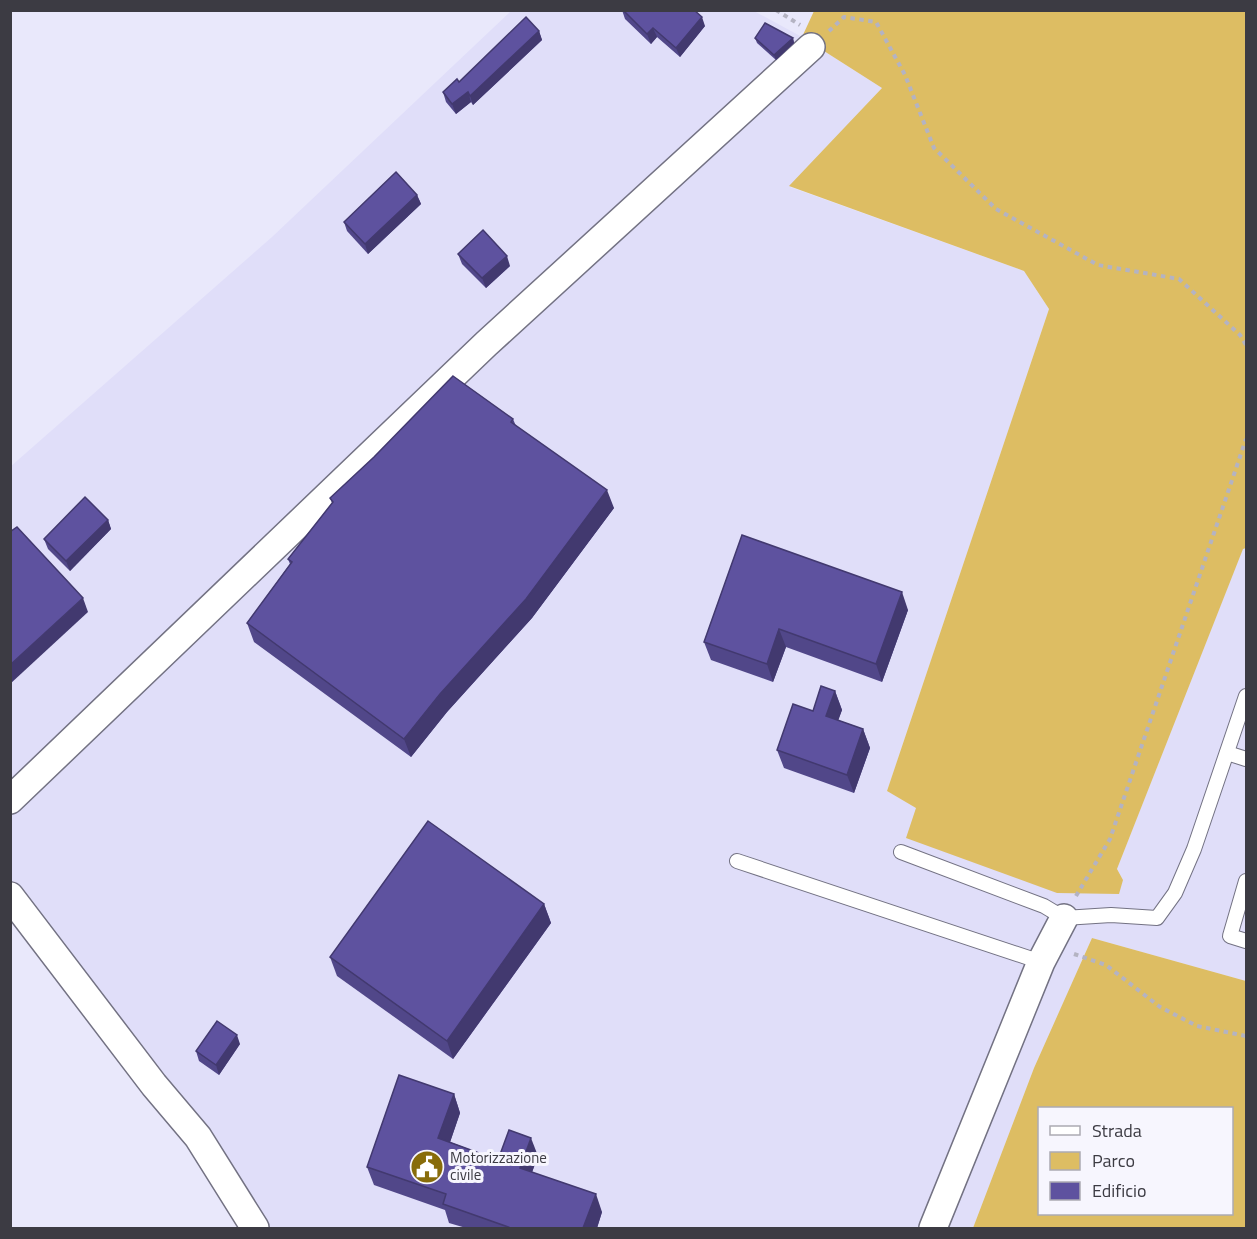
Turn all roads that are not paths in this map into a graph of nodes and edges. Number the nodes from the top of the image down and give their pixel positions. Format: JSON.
{"nodes":[{"id":1,"x":811,"y":47,"type":"road end"},
{"id":2,"x":1246,"y":696,"type":"edge"},
{"id":3,"x":1227,"y":753,"type":"junction"},
{"id":4,"x":1246,"y":759,"type":"edge"},
{"id":5,"x":10,"y":800,"type":"edge"},
{"id":6,"x":901,"y":852,"type":"dead end"},
{"id":7,"x":737,"y":861,"type":"dead end"},
{"id":8,"x":1246,"y":881,"type":"edge"},
{"id":9,"x":10,"y":897,"type":"edge"},
{"id":10,"x":1064,"y":918,"type":"junction"},
{"id":11,"x":1246,"y":941,"type":"edge"},
{"id":12,"x":1045,"y":954,"type":"junction"},
{"id":13,"x":255,"y":1228,"type":"edge"},
{"id":14,"x":933,"y":1228,"type":"edge"}],
"edges":[{"from":1,"to":5,"type":"street"},
{"from":2,"to":3,"type":"lane"},
{"from":3,"to":4,"type":"lane"},
{"from":3,"to":10,"type":"lane"},
{"from":6,"to":10,"type":"lane"},
{"from":7,"to":12,"type":"lane"},
{"from":8,"to":11,"type":"lane"},
{"from":9,"to":13,"type":"street"},
{"from":10,"to":12,"type":"street"},
{"from":12,"to":14,"type":"street"}]}
